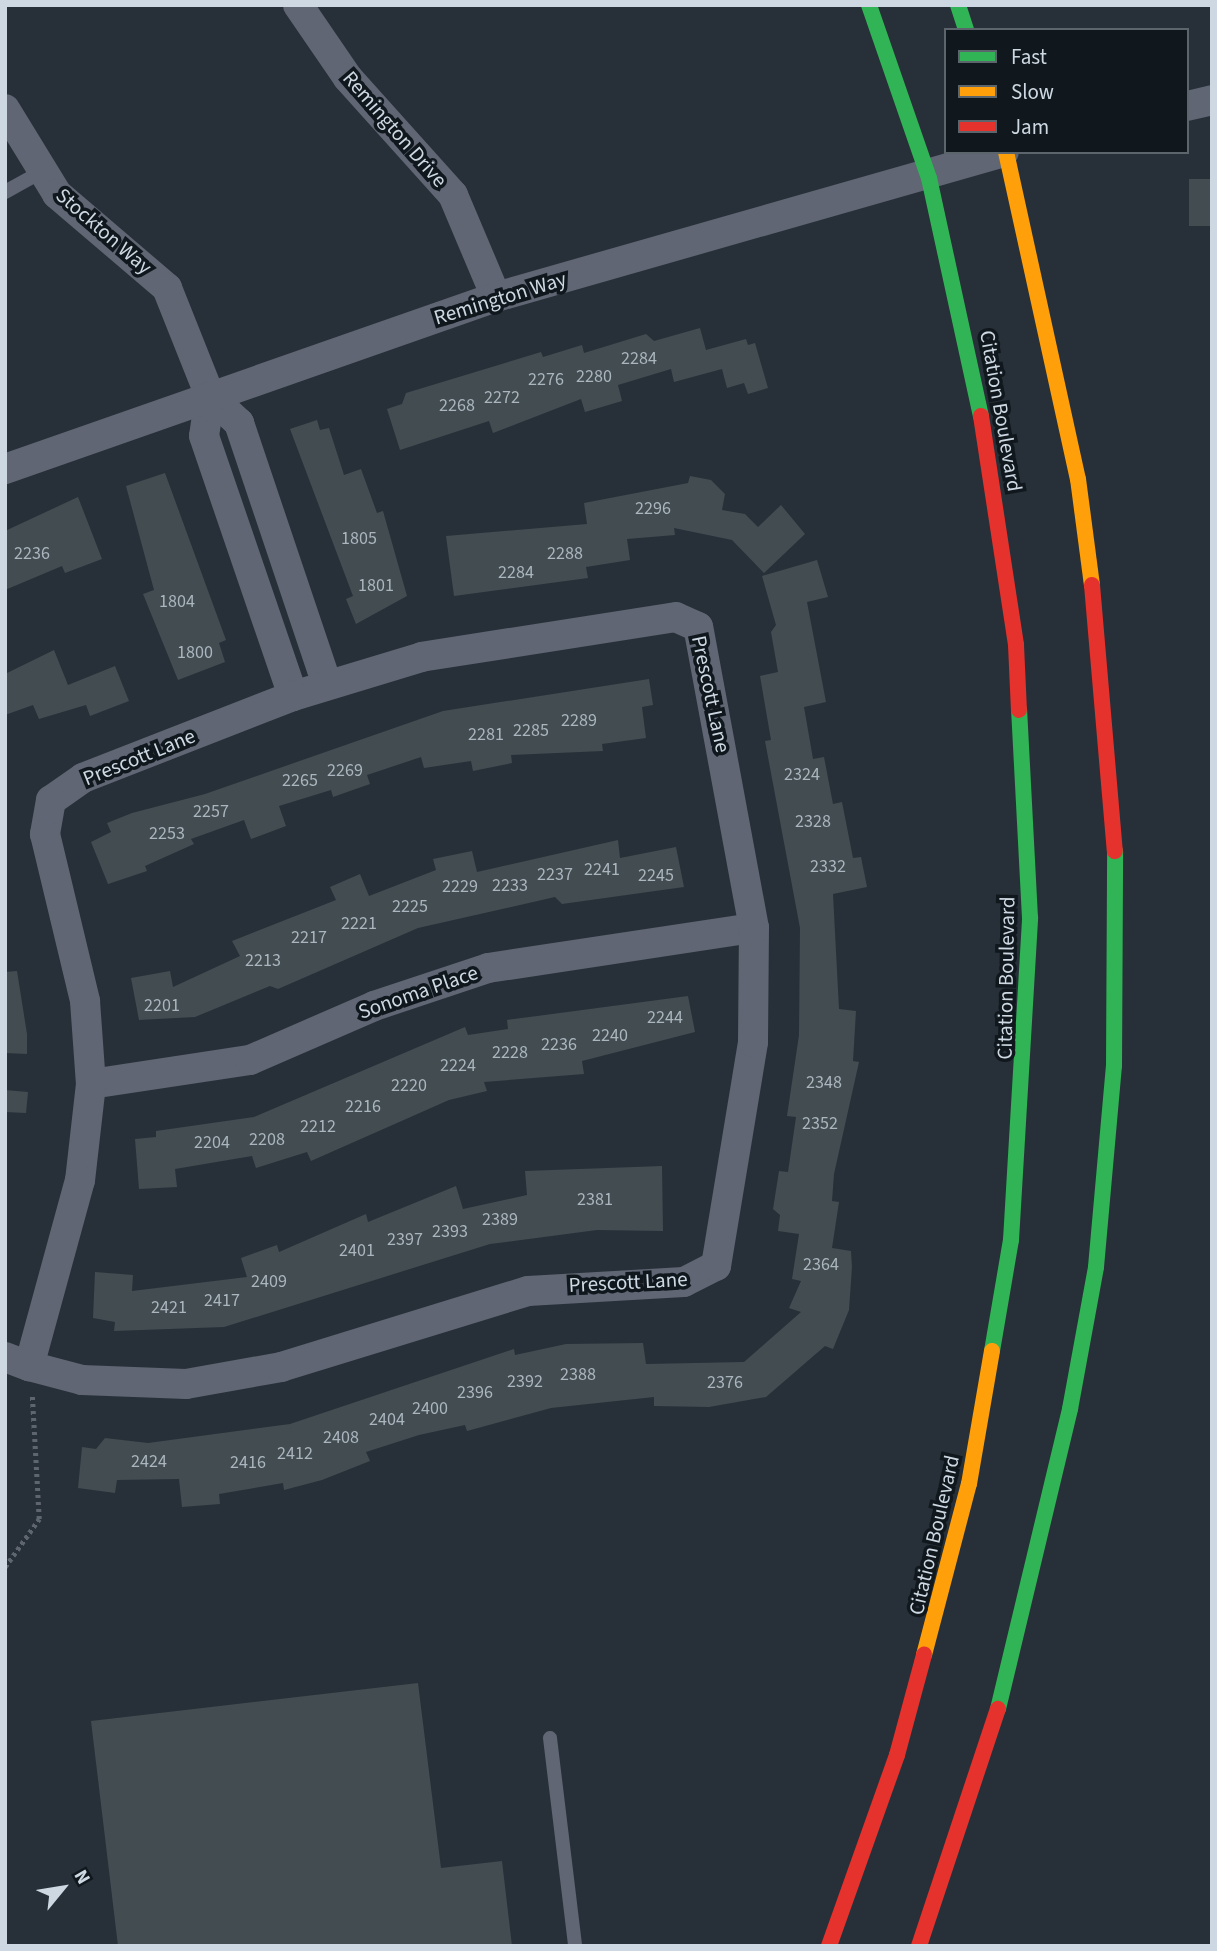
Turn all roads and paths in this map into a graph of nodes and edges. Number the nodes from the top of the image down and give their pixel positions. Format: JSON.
{"nodes":[{"id":1,"x":298,"y":5,"type":"edge"},
{"id":2,"x":869,"y":5,"type":"edge"},
{"id":3,"x":958,"y":5,"type":"edge"},
{"id":4,"x":965,"y":28,"type":"edge"},
{"id":5,"x":1212,"y":100,"type":"edge"},
{"id":6,"x":1189,"y":106,"type":"edge"},
{"id":7,"x":6,"y":112,"type":"edge"},
{"id":8,"x":999,"y":154,"type":"edge"},
{"id":9,"x":1005,"y":154,"type":"edge"},
{"id":10,"x":43,"y":171,"type":"junction"},
{"id":11,"x":929,"y":178,"type":"junction"},
{"id":12,"x":5,"y":191,"type":"edge"},
{"id":13,"x":495,"y":297,"type":"junction"},
{"id":14,"x":210,"y":396,"type":"junction"},
{"id":15,"x":5,"y":469,"type":"edge"},
{"id":16,"x":327,"y":684,"type":"junction"},
{"id":17,"x":293,"y":695,"type":"junction"},
{"id":18,"x":754,"y":928,"type":"junction"},
{"id":19,"x":90,"y":1084,"type":"junction"},
{"id":20,"x":17,"y":1361,"type":"edge"},
{"id":21,"x":5,"y":1567,"type":"edge"},
{"id":22,"x":550,"y":1738,"type":"dead end"},
{"id":23,"x":575,"y":1946,"type":"edge"},
{"id":24,"x":829,"y":1946,"type":"edge"},
{"id":25,"x":919,"y":1946,"type":"edge"}],
"edges":[{"from":1,"to":13,"type":"street","name":"Remington Drive"},
{"from":2,"to":11,"type":"main road","name":"Citation Boulevard"},
{"from":3,"to":4,"type":"main road"},
{"from":5,"to":6,"type":"street"},
{"from":7,"to":10,"type":"street","name":"Stockton Way"},
{"from":8,"to":11,"type":"street","name":"Remington Way"},
{"from":9,"to":25,"type":"main road"},
{"from":10,"to":12,"type":"lane"},
{"from":10,"to":14,"type":"street","name":"Stockton Way"},
{"from":11,"to":13,"type":"street","name":"Remington Way"},
{"from":11,"to":24,"type":"main road","name":"Citation Boulevard"},
{"from":13,"to":14,"type":"street","name":"Remington Way"},
{"from":14,"to":15,"type":"street","name":"Remington Way"},
{"from":14,"to":16,"type":"street","name":"Stockton Way"},
{"from":14,"to":17,"type":"street"},
{"from":16,"to":17,"type":"street","name":"Prescott Lane"},
{"from":16,"to":18,"type":"street","name":"Prescott Lane"},
{"from":17,"to":19,"type":"street","name":"Prescott Lane"},
{"from":18,"to":19,"type":"street","name":"Sonoma Place"},
{"from":18,"to":20,"type":"street","name":"Prescott Lane"},
{"from":19,"to":20,"type":"street","name":"Prescott Lane"},
{"from":20,"to":21,"type":"path"},
{"from":22,"to":23,"type":"lane"}]}
